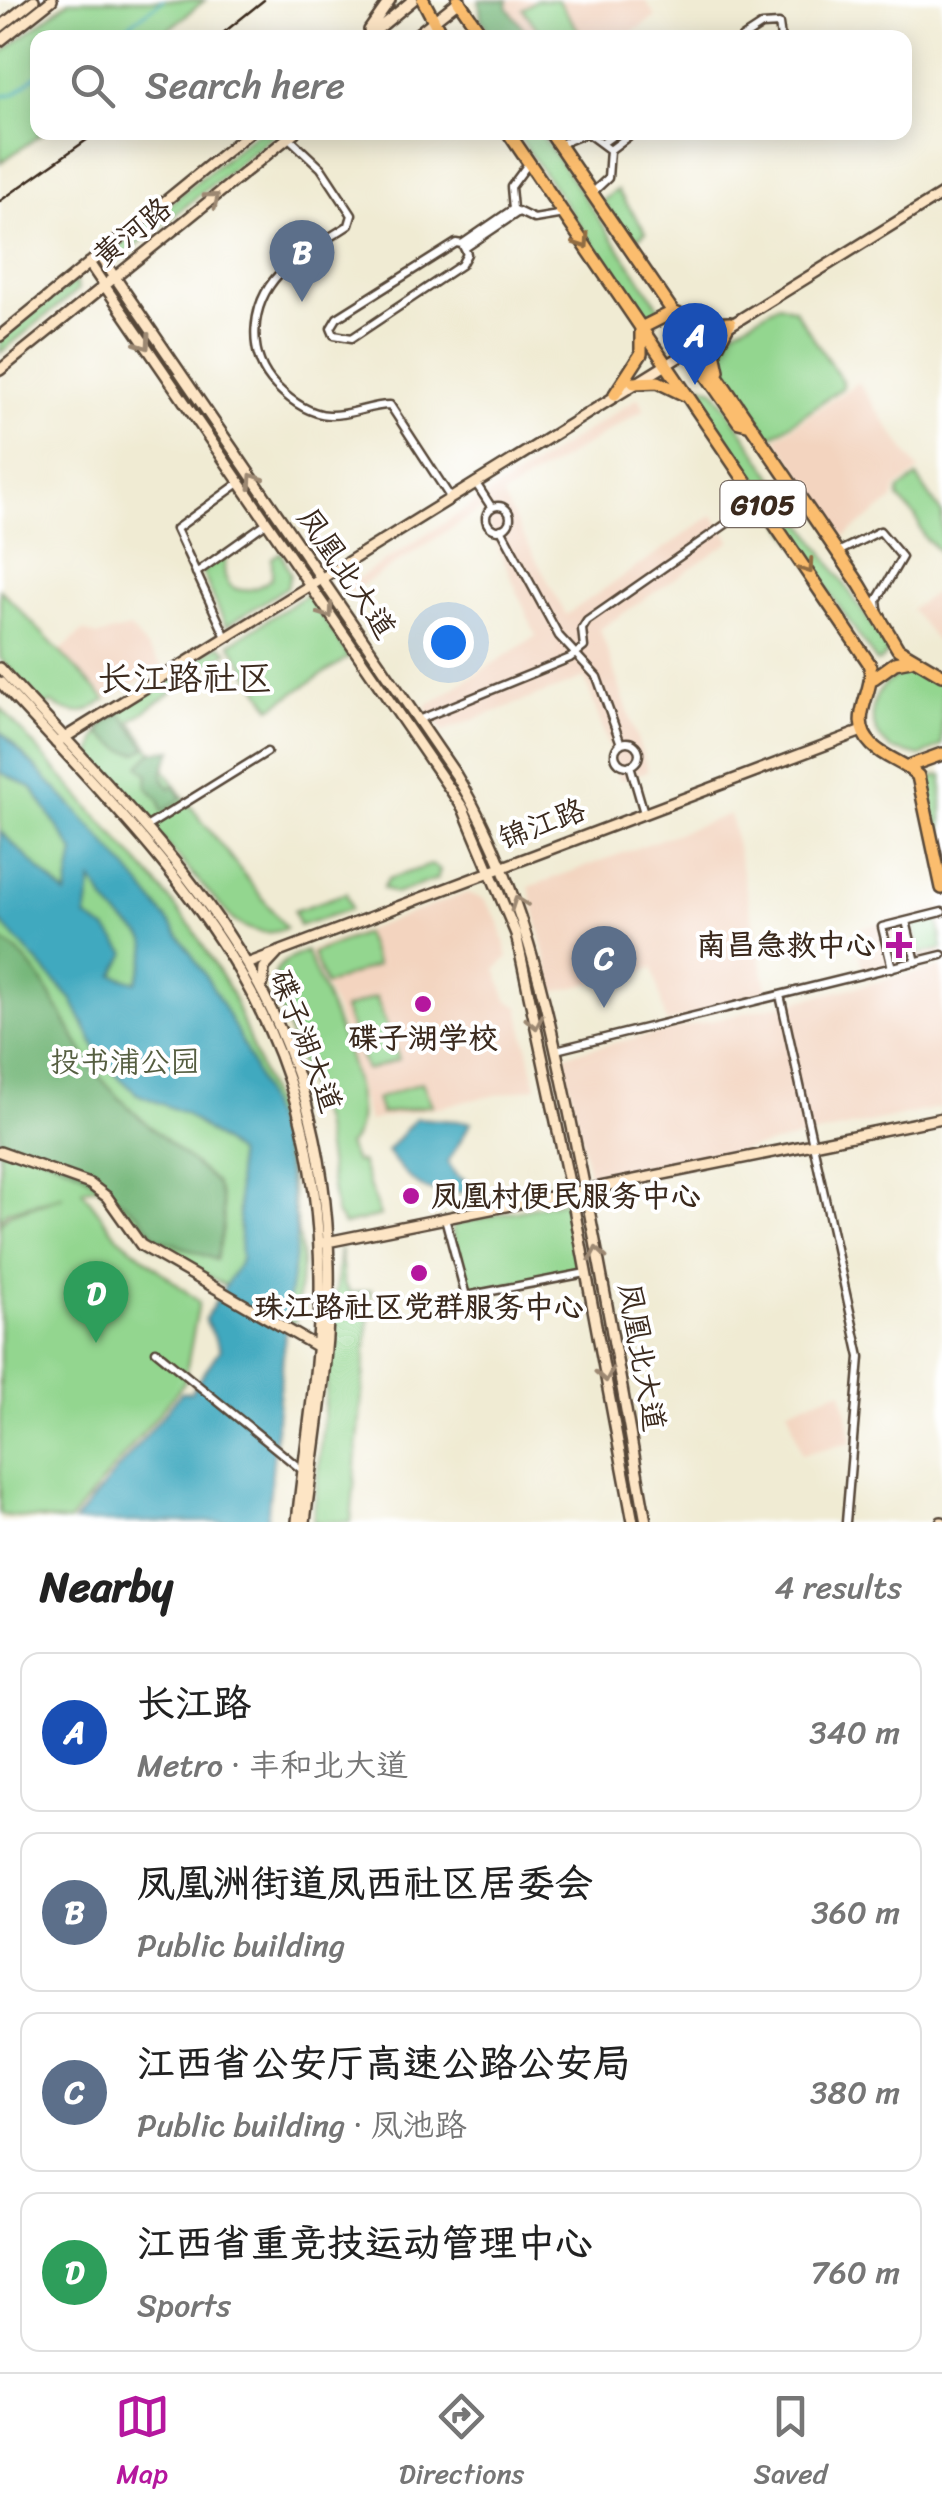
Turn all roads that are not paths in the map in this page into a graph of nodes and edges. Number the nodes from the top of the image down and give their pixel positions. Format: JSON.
{"nodes":[{"id":1,"x":34,"y":0,"type":"edge"},
{"id":2,"x":52,"y":0,"type":"edge"},
{"id":3,"x":390,"y":0,"type":"edge"},
{"id":4,"x":412,"y":0,"type":"edge"},
{"id":5,"x":423,"y":0,"type":"edge"},
{"id":6,"x":458,"y":1,"type":"edge"},
{"id":7,"x":432,"y":22,"type":"junction"},
{"id":8,"x":0,"y":27,"type":"edge"},
{"id":9,"x":370,"y":30,"type":"edge"},
{"id":10,"x":375,"y":30,"type":"edge"},
{"id":11,"x":422,"y":30,"type":"edge"},
{"id":12,"x":438,"y":30,"type":"edge"},
{"id":13,"x":472,"y":30,"type":"edge"},
{"id":14,"x":478,"y":30,"type":"edge"},
{"id":15,"x":757,"y":30,"type":"edge"},
{"id":16,"x":780,"y":30,"type":"edge"},
{"id":17,"x":0,"y":40,"type":"edge"},
{"id":18,"x":240,"y":140,"type":"edge"},
{"id":19,"x":286,"y":140,"type":"edge"},
{"id":20,"x":296,"y":140,"type":"edge"},
{"id":21,"x":513,"y":140,"type":"edge"},
{"id":22,"x":555,"y":140,"type":"edge"},
{"id":23,"x":570,"y":140,"type":"edge"},
{"id":24,"x":598,"y":140,"type":"edge"},
{"id":25,"x":612,"y":140,"type":"edge"},
{"id":26,"x":619,"y":140,"type":"edge"},
{"id":27,"x":558,"y":145,"type":"junction"},
{"id":28,"x":607,"y":146,"type":"junction"},
{"id":29,"x":529,"y":163,"type":"junction"},
{"id":30,"x":592,"y":193,"type":"junction"},
{"id":31,"x":942,"y":194,"type":"edge"},
{"id":32,"x":515,"y":211,"type":"junction"},
{"id":33,"x":564,"y":214,"type":"junction"},
{"id":34,"x":464,"y":246,"type":"junction"},
{"id":35,"x":100,"y":254,"type":"junction"},
{"id":36,"x":89,"y":263,"type":"junction"},
{"id":37,"x":116,"y":278,"type":"junction"},
{"id":38,"x":105,"y":286,"type":"junction"},
{"id":39,"x":673,"y":312,"type":"junction"},
{"id":40,"x":730,"y":323,"type":"junction"},
{"id":41,"x":642,"y":328,"type":"junction"},
{"id":42,"x":0,"y":336,"type":"edge"},
{"id":43,"x":692,"y":346,"type":"junction"},
{"id":44,"x":666,"y":363,"type":"junction"},
{"id":45,"x":0,"y":370,"type":"edge"},
{"id":46,"x":634,"y":383,"type":"junction"},
{"id":47,"x":723,"y":384,"type":"junction"},
{"id":48,"x":615,"y":394,"type":"junction"},
{"id":49,"x":692,"y":400,"type":"junction"},
{"id":50,"x":750,"y":425,"type":"junction"},
{"id":51,"x":474,"y":482,"type":"junction"},
{"id":52,"x":239,"y":483,"type":"junction"},
{"id":53,"x":450,"y":497,"type":"junction"},
{"id":54,"x":760,"y":500,"type":"junction"},
{"id":55,"x":492,"y":508,"type":"junction"},
{"id":56,"x":266,"y":523,"type":"junction"},
{"id":57,"x":501,"y":529,"type":"junction"},
{"id":58,"x":838,"y":552,"type":"junction"},
{"id":59,"x":196,"y":572,"type":"junction"},
{"id":60,"x":320,"y":578,"type":"junction"},
{"id":61,"x":308,"y":585,"type":"junction"},
{"id":62,"x":879,"y":616,"type":"junction"},
{"id":63,"x":226,"y":637,"type":"junction"},
{"id":64,"x":577,"y":652,"type":"junction"},
{"id":65,"x":911,"y":660,"type":"junction"},
{"id":66,"x":0,"y":668,"type":"edge"},
{"id":67,"x":942,"y":674,"type":"edge"},
{"id":68,"x":874,"y":678,"type":"junction"},
{"id":69,"x":0,"y":682,"type":"edge"},
{"id":70,"x":418,"y":720,"type":"junction"},
{"id":71,"x":862,"y":731,"type":"junction"},
{"id":72,"x":60,"y":740,"type":"junction"},
{"id":73,"x":621,"y":744,"type":"junction"},
{"id":74,"x":267,"y":752,"type":"dead end"},
{"id":75,"x":942,"y":754,"type":"edge"},
{"id":76,"x":630,"y":765,"type":"junction"},
{"id":77,"x":910,"y":766,"type":"junction"},
{"id":78,"x":644,"y":813,"type":"junction"},
{"id":79,"x":146,"y":826,"type":"junction"},
{"id":80,"x":504,"y":865,"type":"junction"},
{"id":81,"x":492,"y":870,"type":"junction"},
{"id":82,"x":942,"y":888,"type":"edge"},
{"id":83,"x":942,"y":912,"type":"edge"},
{"id":84,"x":906,"y":921,"type":"junction"},
{"id":85,"x":286,"y":949,"type":"junction"},
{"id":86,"x":942,"y":956,"type":"edge"},
{"id":87,"x":916,"y":962,"type":"junction"},
{"id":88,"x":245,"y":965,"type":"junction"},
{"id":89,"x":892,"y":968,"type":"junction"},
{"id":90,"x":780,"y":995,"type":"junction"},
{"id":91,"x":272,"y":1009,"type":"junction"},
{"id":92,"x":556,"y":1050,"type":"junction"},
{"id":93,"x":942,"y":1118,"type":"edge"},
{"id":94,"x":815,"y":1143,"type":"junction"},
{"id":95,"x":0,"y":1152,"type":"edge"},
{"id":96,"x":586,"y":1189,"type":"junction"},
{"id":97,"x":571,"y":1192,"type":"junction"},
{"id":98,"x":445,"y":1218,"type":"junction"},
{"id":99,"x":324,"y":1242,"type":"junction"},
{"id":100,"x":586,"y":1273,"type":"junction"},
{"id":101,"x":316,"y":1346,"type":"junction"},
{"id":102,"x":156,"y":1351,"type":"dead end"},
{"id":103,"x":302,"y":1470,"type":"junction"},
{"id":104,"x":297,"y":1522,"type":"edge"},
{"id":105,"x":306,"y":1522,"type":"edge"},
{"id":106,"x":633,"y":1522,"type":"edge"},
{"id":107,"x":646,"y":1522,"type":"edge"},
{"id":108,"x":846,"y":1522,"type":"edge"}],
"edges":[{"from":1,"to":8,"type":"main road"},
{"from":2,"to":17,"type":"main road"},
{"from":3,"to":9,"type":"main road"},
{"from":4,"to":10,"type":"main road"},
{"from":5,"to":7,"type":"highway"},
{"from":6,"to":7,"type":"main road"},
{"from":6,"to":13,"type":"highway"},
{"from":6,"to":14,"type":"highway"},
{"from":7,"to":11,"type":"main road"},
{"from":7,"to":12,"type":"highway"},
{"from":15,"to":16,"type":"street"},
{"from":18,"to":35,"type":"main road","name":"黄河路"},
{"from":37,"to":19,"type":"main road","name":"黄河路","one_way":true},
{"from":20,"to":53,"type":"street"},
{"from":21,"to":29,"type":"highway","number":"G105"},
{"from":22,"to":27,"type":"highway","number":"G105"},
{"from":23,"to":27,"type":"street"},
{"from":24,"to":28,"type":"street"},
{"from":25,"to":28,"type":"street"},
{"from":26,"to":28,"type":"street"},
{"from":27,"to":30,"type":"highway","number":"G105"},
{"from":28,"to":30,"type":"street"},
{"from":29,"to":32,"type":"street"},
{"from":29,"to":33,"type":"highway","number":"G105"},
{"from":30,"to":39,"type":"highway","number":"G105"},
{"from":31,"to":40,"type":"main road"},
{"from":32,"to":33,"type":"street"},
{"from":32,"to":34,"type":"street"},
{"from":33,"to":41,"type":"highway","number":"G105","one_way":true},
{"from":34,"to":34,"type":"street"},
{"from":35,"to":36,"type":"main road","name":"黄河路"},
{"from":35,"to":37,"type":"main road","name":"凤凰北大道"},
{"from":36,"to":38,"type":"main road","name":"凤凰北大道"},
{"from":36,"to":42,"type":"main road","name":"黄河路"},
{"from":37,"to":38,"type":"main road","name":"黄河路"},
{"from":60,"to":37,"type":"main road","name":"凤凰北大道","one_way":true},
{"from":38,"to":45,"type":"main road","name":"黄河路"},
{"from":38,"to":52,"type":"main road","name":"凤凰北大道","one_way":true},
{"from":39,"to":40,"type":"highway"},
{"from":39,"to":41,"type":"highway"},
{"from":39,"to":43,"type":"highway","number":"G105"},
{"from":40,"to":43,"type":"main road"},
{"from":40,"to":47,"type":"highway"},
{"from":41,"to":44,"type":"highway","number":"G105"},
{"from":41,"to":48,"type":"highway"},
{"from":43,"to":44,"type":"main road"},
{"from":43,"to":47,"type":"highway","number":"G105"},
{"from":43,"to":50,"type":"highway"},
{"from":44,"to":46,"type":"main road"},
{"from":44,"to":49,"type":"highway","number":"G105"},
{"from":46,"to":48,"type":"main road"},
{"from":46,"to":49,"type":"highway"},
{"from":47,"to":50,"type":"highway","number":"G105"},
{"from":48,"to":51,"type":"main road"},
{"from":49,"to":54,"type":"highway","number":"G105"},
{"from":50,"to":58,"type":"highway","number":"G105"},
{"from":51,"to":53,"type":"main road"},
{"from":51,"to":55,"type":"street"},
{"from":52,"to":56,"type":"main road","name":"凤凰北大道"},
{"from":52,"to":59,"type":"street"},
{"from":53,"to":60,"type":"main road"},
{"from":54,"to":64,"type":"street"},
{"from":54,"to":68,"type":"highway","number":"G105","one_way":true},
{"from":55,"to":57,"type":"street"},
{"from":55,"to":57,"type":"street"},
{"from":56,"to":59,"type":"street"},
{"from":56,"to":61,"type":"main road","name":"凤凰北大道"},
{"from":57,"to":64,"type":"street"},
{"from":58,"to":62,"type":"highway","number":"G105"},
{"from":58,"to":62,"type":"street"},
{"from":59,"to":63,"type":"street"},
{"from":60,"to":61,"type":"main road"},
{"from":60,"to":70,"type":"main road","name":"凤凰北大道"},
{"from":61,"to":63,"type":"main road"},
{"from":61,"to":81,"type":"main road","name":"凤凰北大道","one_way":true},
{"from":62,"to":65,"type":"highway","number":"G105"},
{"from":63,"to":72,"type":"main road"},
{"from":64,"to":70,"type":"street"},
{"from":64,"to":73,"type":"street"},
{"from":65,"to":67,"type":"highway","number":"G105"},
{"from":65,"to":68,"type":"highway"},
{"from":66,"to":72,"type":"main road","name":"碟子湖大道"},
{"from":68,"to":71,"type":"highway"},
{"from":69,"to":72,"type":"main road","name":"碟子湖大道"},
{"from":70,"to":80,"type":"main road","name":"凤凰北大道"},
{"from":71,"to":77,"type":"highway"},
{"from":71,"to":78,"type":"main road","name":"锦江路"},
{"from":72,"to":79,"type":"main road","name":"碟子湖大道"},
{"from":72,"to":88,"type":"main road","name":"碟子湖大道"},
{"from":73,"to":76,"type":"street"},
{"from":73,"to":76,"type":"street"},
{"from":74,"to":79,"type":"street"},
{"from":75,"to":77,"type":"highway"},
{"from":76,"to":78,"type":"street"},
{"from":77,"to":82,"type":"highway"},
{"from":78,"to":80,"type":"main road","name":"锦江路"},
{"from":79,"to":88,"type":"main road","name":"碟子湖大道"},
{"from":80,"to":81,"type":"main road","name":"锦江路"},
{"from":92,"to":80,"type":"main road","name":"凤凰北大道","one_way":true},
{"from":81,"to":85,"type":"main road","name":"锦江路"},
{"from":81,"to":97,"type":"main road","name":"凤凰北大道","one_way":true},
{"from":83,"to":84,"type":"street"},
{"from":84,"to":87,"type":"street"},
{"from":84,"to":89,"type":"street"},
{"from":85,"to":88,"type":"main road","name":"锦江路"},
{"from":85,"to":91,"type":"main road"},
{"from":86,"to":87,"type":"street"},
{"from":87,"to":89,"type":"street"},
{"from":88,"to":91,"type":"main road","name":"碟子湖大道"},
{"from":88,"to":99,"type":"main road","name":"碟子湖大道"},
{"from":89,"to":90,"type":"street"},
{"from":90,"to":92,"type":"street"},
{"from":90,"to":94,"type":"street"},
{"from":91,"to":99,"type":"main road","name":"碟子湖大道"},
{"from":92,"to":96,"type":"main road","name":"凤凰北大道"},
{"from":93,"to":94,"type":"main road"},
{"from":94,"to":96,"type":"main road"},
{"from":94,"to":108,"type":"street"},
{"from":95,"to":101,"type":"main road"},
{"from":96,"to":97,"type":"main road"},
{"from":107,"to":96,"type":"main road","name":"凤凰北大道","one_way":true},
{"from":97,"to":98,"type":"main road"},
{"from":97,"to":100,"type":"main road","name":"凤凰北大道"},
{"from":98,"to":99,"type":"main road"},
{"from":98,"to":100,"type":"street"},
{"from":99,"to":101,"type":"main road","name":"碟子湖大道"},
{"from":99,"to":105,"type":"main road","name":"碟子湖大道"},
{"from":100,"to":106,"type":"main road","name":"凤凰北大道","one_way":true},
{"from":101,"to":103,"type":"main road","name":"碟子湖大道"},
{"from":102,"to":103,"type":"street"},
{"from":103,"to":104,"type":"main road","name":"碟子湖大道"}]}
